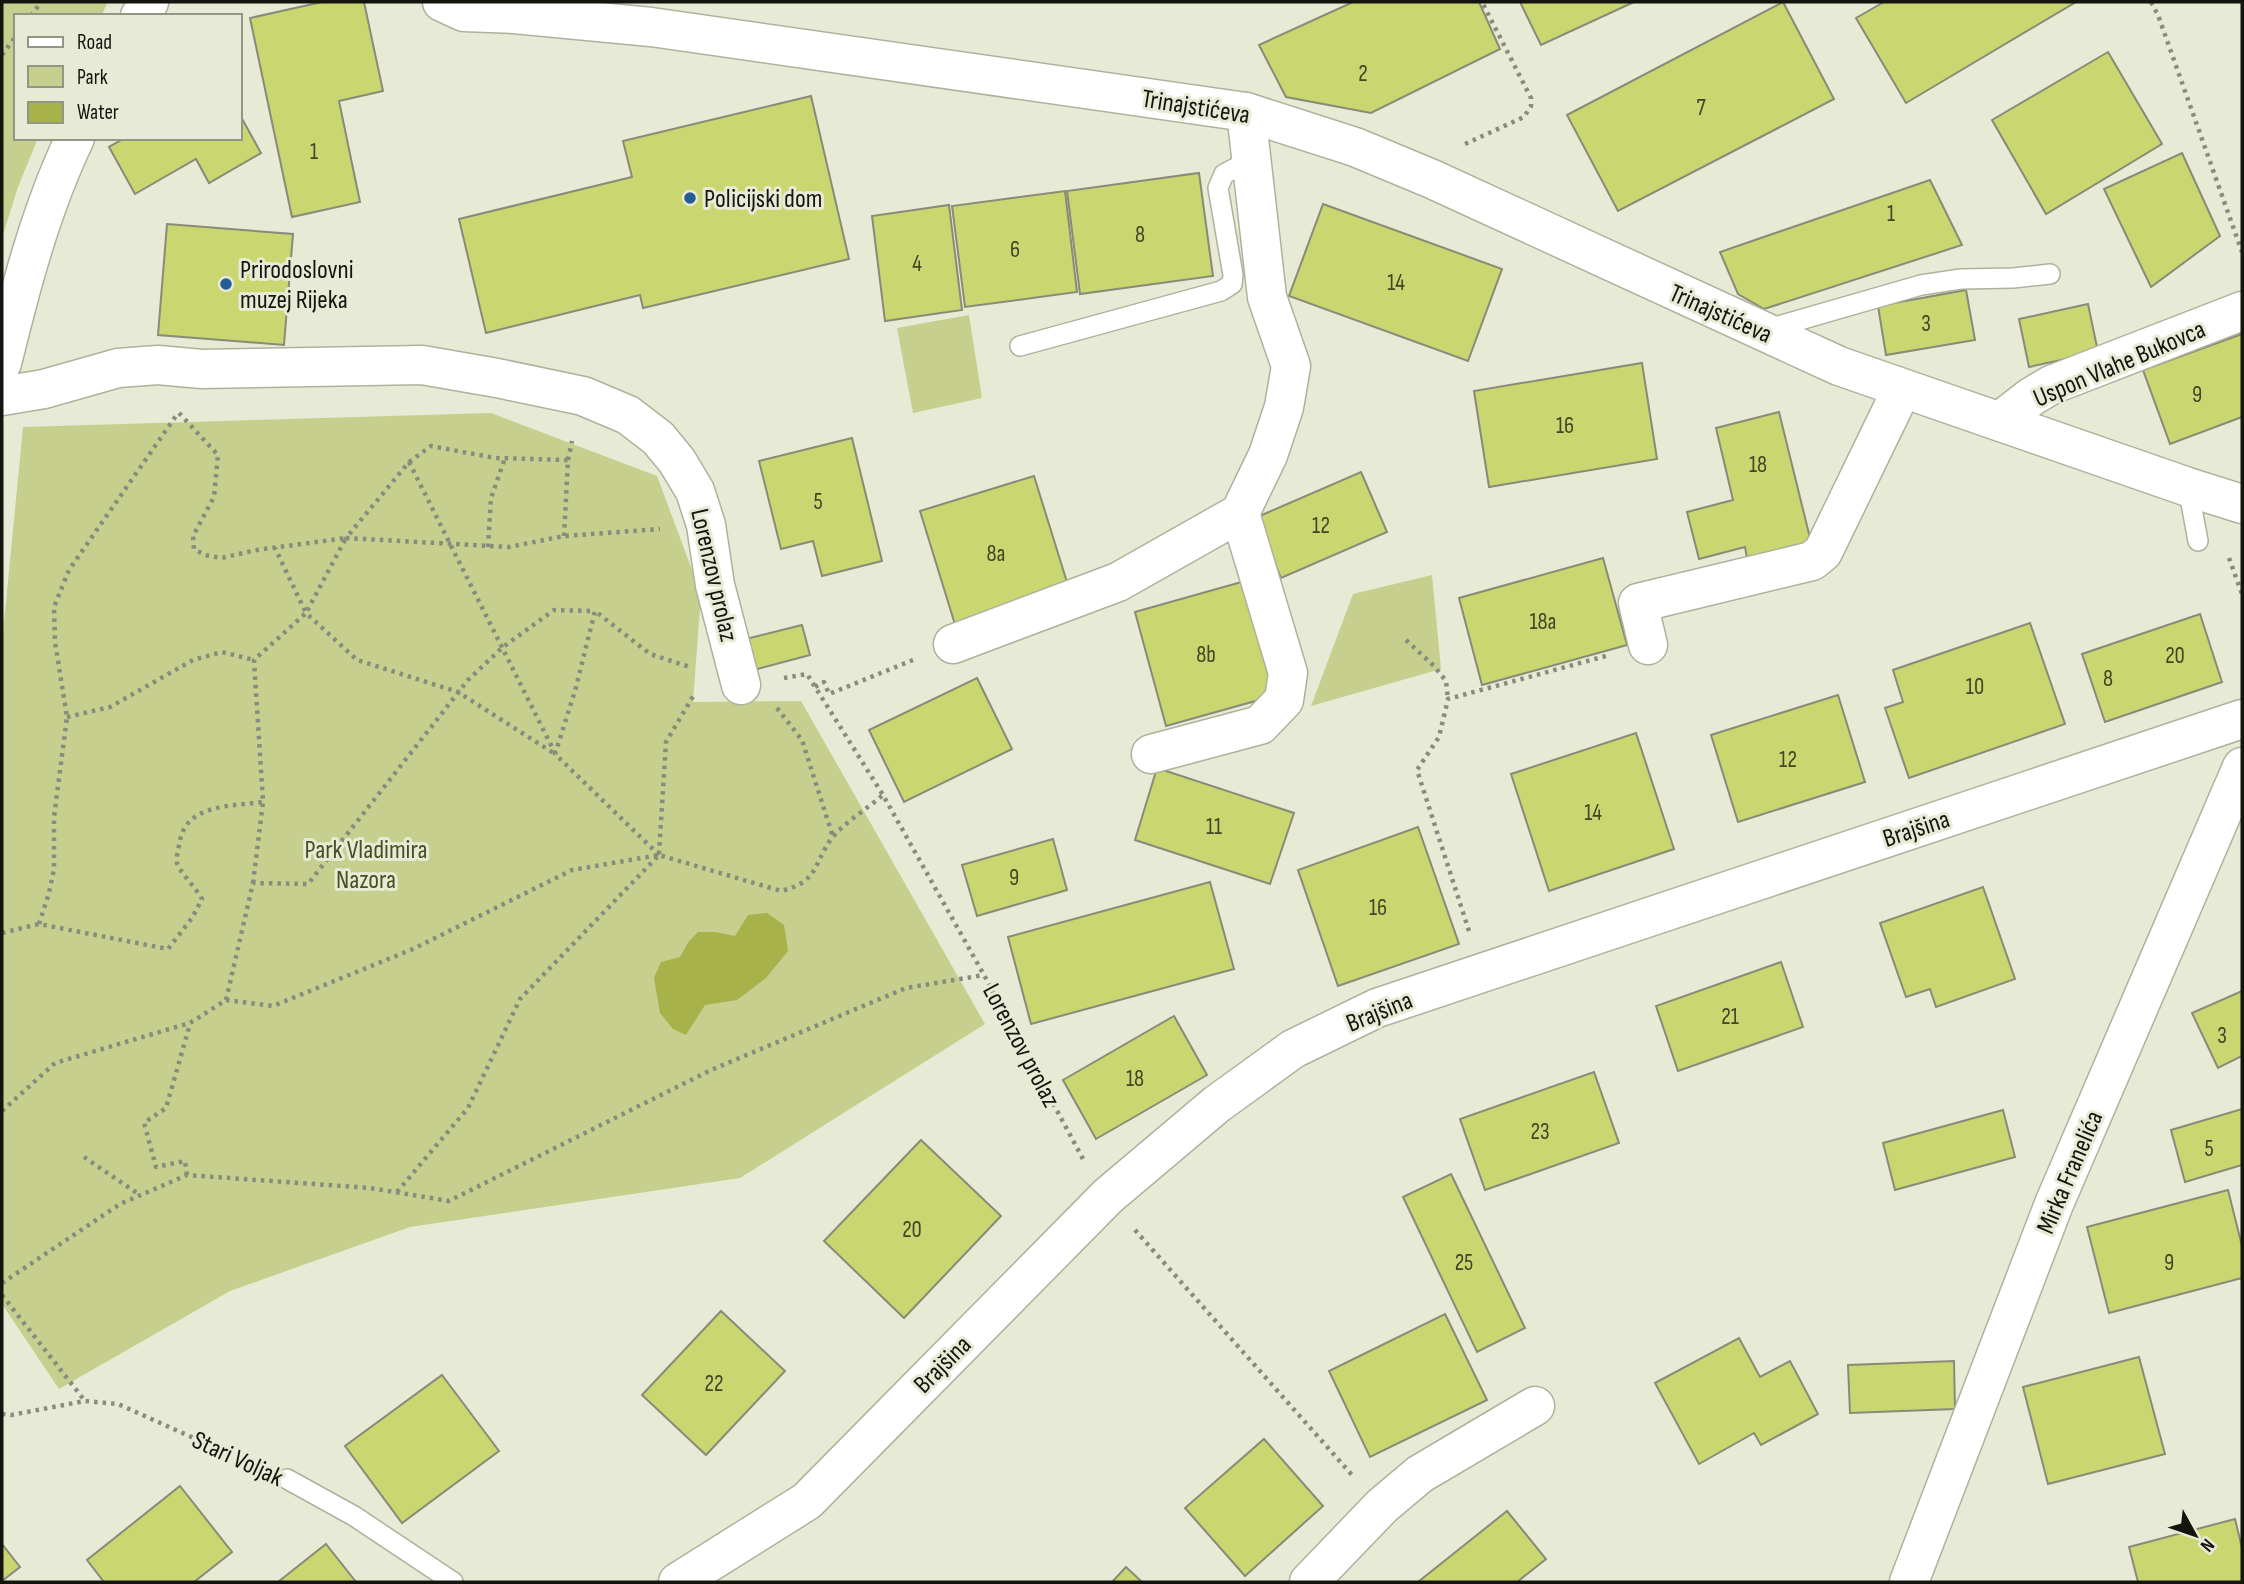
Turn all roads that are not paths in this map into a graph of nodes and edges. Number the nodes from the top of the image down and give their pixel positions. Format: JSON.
{"nodes":[{"id":1,"x":442,"y":2,"type":"edge"},
{"id":2,"x":1246,"y":112,"type":"junction"},
{"id":3,"x":74,"y":140,"type":"edge"},
{"id":4,"x":1251,"y":160,"type":"junction"},
{"id":5,"x":2050,"y":274,"type":"dead end"},
{"id":6,"x":2242,"y":312,"type":"edge"},
{"id":7,"x":1761,"y":331,"type":"junction"},
{"id":8,"x":1020,"y":346,"type":"dead end"},
{"id":9,"x":2,"y":363,"type":"edge"},
{"id":10,"x":1902,"y":389,"type":"junction"},
{"id":11,"x":2,"y":396,"type":"edge"},
{"id":12,"x":2000,"y":421,"type":"junction"},
{"id":13,"x":2188,"y":488,"type":"junction"},
{"id":14,"x":2242,"y":504,"type":"edge"},
{"id":15,"x":1240,"y":513,"type":"junction"},
{"id":16,"x":2198,"y":541,"type":"dead end"},
{"id":17,"x":953,"y":644,"type":"road end"},
{"id":18,"x":1648,"y":645,"type":"road end"},
{"id":19,"x":738,"y":672,"type":"road end"},
{"id":20,"x":2242,"y":719,"type":"edge"},
{"id":21,"x":1151,"y":754,"type":"dead end"},
{"id":22,"x":2242,"y":767,"type":"edge"},
{"id":23,"x":1535,"y":1406,"type":"dead end"},
{"id":24,"x":287,"y":1479,"type":"road end"},
{"id":25,"x":453,"y":1582,"type":"edge"},
{"id":26,"x":678,"y":1582,"type":"edge"},
{"id":27,"x":1309,"y":1582,"type":"edge"},
{"id":28,"x":1909,"y":1582,"type":"edge"}],
"edges":[{"from":1,"to":2,"type":"street","name":"Trinajstićeva"},
{"from":2,"to":4,"type":"street"},
{"from":2,"to":7,"type":"street","name":"Trinajstićeva"},
{"from":3,"to":9,"type":"street"},
{"from":4,"to":8,"type":"lane"},
{"from":4,"to":15,"type":"street"},
{"from":5,"to":7,"type":"lane"},
{"from":6,"to":12,"type":"street","name":"Uspon Vlahe Bukovca"},
{"from":7,"to":10,"type":"street","name":"Trinajstićeva"},
{"from":10,"to":12,"type":"street","name":"Trinajstićeva"},
{"from":10,"to":18,"type":"street"},
{"from":11,"to":19,"type":"street","name":"Lorenzov prolaz"},
{"from":12,"to":13,"type":"street","name":"Trinajstićeva"},
{"from":13,"to":14,"type":"street","name":"Trinajstićeva"},
{"from":13,"to":16,"type":"lane"},
{"from":15,"to":17,"type":"street"},
{"from":15,"to":21,"type":"street"},
{"from":20,"to":26,"type":"street","name":"Brajšina"},
{"from":22,"to":28,"type":"street","name":"Mirka Franelića"},
{"from":23,"to":27,"type":"street"},
{"from":24,"to":25,"type":"lane","name":"Stari Voljak"}]}
